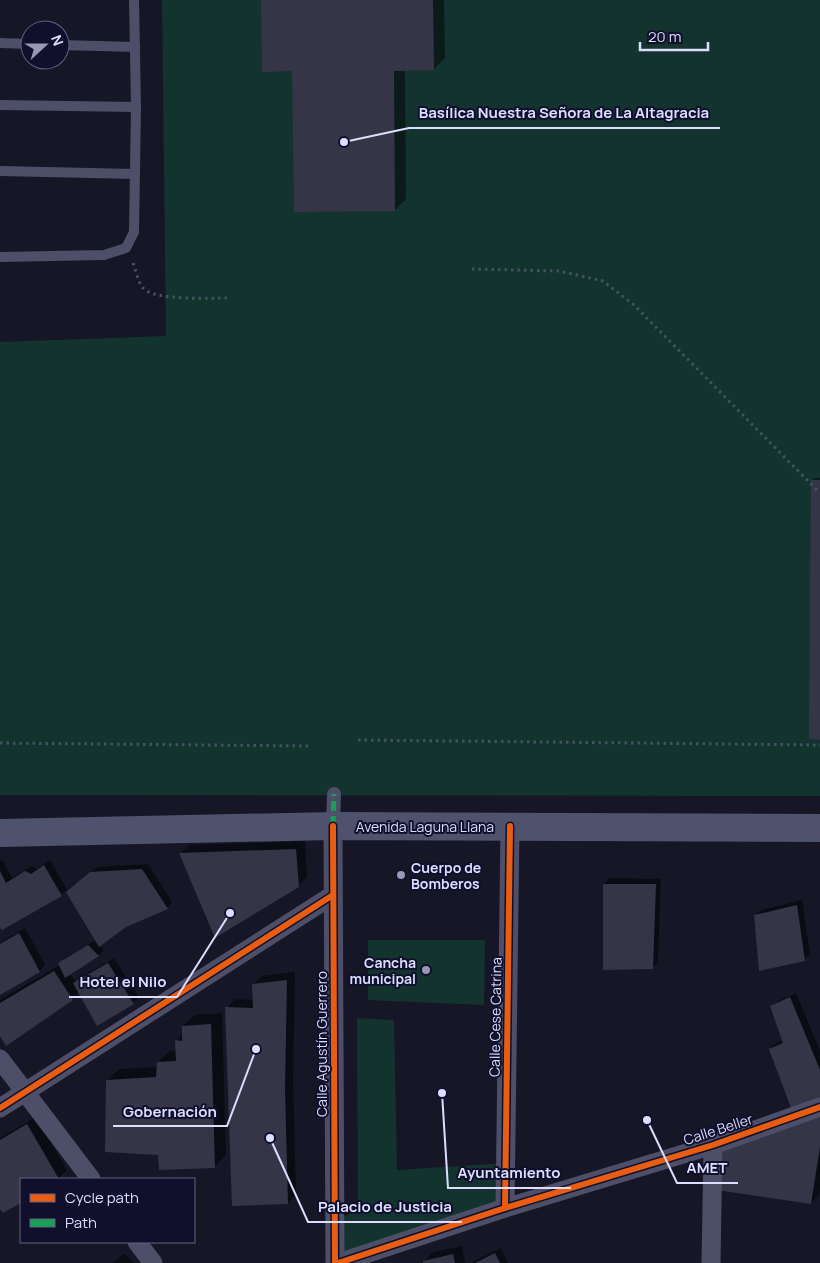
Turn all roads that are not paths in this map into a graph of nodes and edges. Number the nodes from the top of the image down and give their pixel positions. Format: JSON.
{"nodes":[{"id":1,"x":134,"y":0,"type":"edge"},
{"id":2,"x":0,"y":43,"type":"edge"},
{"id":3,"x":20,"y":44,"type":"edge"},
{"id":4,"x":70,"y":45,"type":"edge"},
{"id":5,"x":135,"y":46,"type":"junction"},
{"id":6,"x":0,"y":105,"type":"edge"},
{"id":7,"x":136,"y":107,"type":"junction"},
{"id":8,"x":0,"y":172,"type":"edge"},
{"id":9,"x":135,"y":174,"type":"junction"},
{"id":10,"x":0,"y":256,"type":"edge"},
{"id":11,"x":334,"y":794,"type":"dead end"},
{"id":12,"x":332,"y":826,"type":"junction"},
{"id":13,"x":510,"y":826,"type":"junction"},
{"id":14,"x":820,"y":828,"type":"edge"},
{"id":15,"x":0,"y":833,"type":"edge"},
{"id":16,"x":333,"y":895,"type":"junction"},
{"id":17,"x":0,"y":1059,"type":"edge"},
{"id":18,"x":26,"y":1092,"type":"junction"},
{"id":19,"x":820,"y":1107,"type":"edge"},
{"id":20,"x":0,"y":1108,"type":"edge"},
{"id":21,"x":713,"y":1145,"type":"junction"},
{"id":22,"x":90,"y":1178,"type":"edge"},
{"id":23,"x":506,"y":1208,"type":"junction"},
{"id":24,"x":138,"y":1243,"type":"edge"},
{"id":25,"x":153,"y":1263,"type":"edge"},
{"id":26,"x":336,"y":1263,"type":"edge"},
{"id":27,"x":711,"y":1263,"type":"edge"}],
"edges":[{"from":1,"to":5,"type":"lane"},
{"from":2,"to":3,"type":"lane"},
{"from":4,"to":5,"type":"lane"},
{"from":5,"to":7,"type":"lane"},
{"from":6,"to":7,"type":"lane"},
{"from":7,"to":9,"type":"lane"},
{"from":8,"to":9,"type":"lane"},
{"from":9,"to":10,"type":"lane"},
{"from":11,"to":12,"type":"street"},
{"from":12,"to":13,"type":"main road","name":"Avenida Laguna Llana"},
{"from":12,"to":15,"type":"main road","name":"Avenida Laguna Llana"},
{"from":12,"to":16,"type":"street","name":"Calle Agustín Guerrero"},
{"from":13,"to":14,"type":"main road","name":"Avenida Laguna Llana"},
{"from":13,"to":23,"type":"street","name":"Calle Cese Catrina"},
{"from":16,"to":18,"type":"street"},
{"from":16,"to":26,"type":"street","name":"Calle Agustín Guerrero"},
{"from":17,"to":18,"type":"street"},
{"from":18,"to":20,"type":"street"},
{"from":18,"to":22,"type":"street"},
{"from":19,"to":21,"type":"street","name":"Calle Beller"},
{"from":21,"to":23,"type":"street","name":"Calle Beller"},
{"from":21,"to":27,"type":"street"},
{"from":23,"to":26,"type":"street","name":"Calle Beller"},
{"from":24,"to":25,"type":"street"}]}
